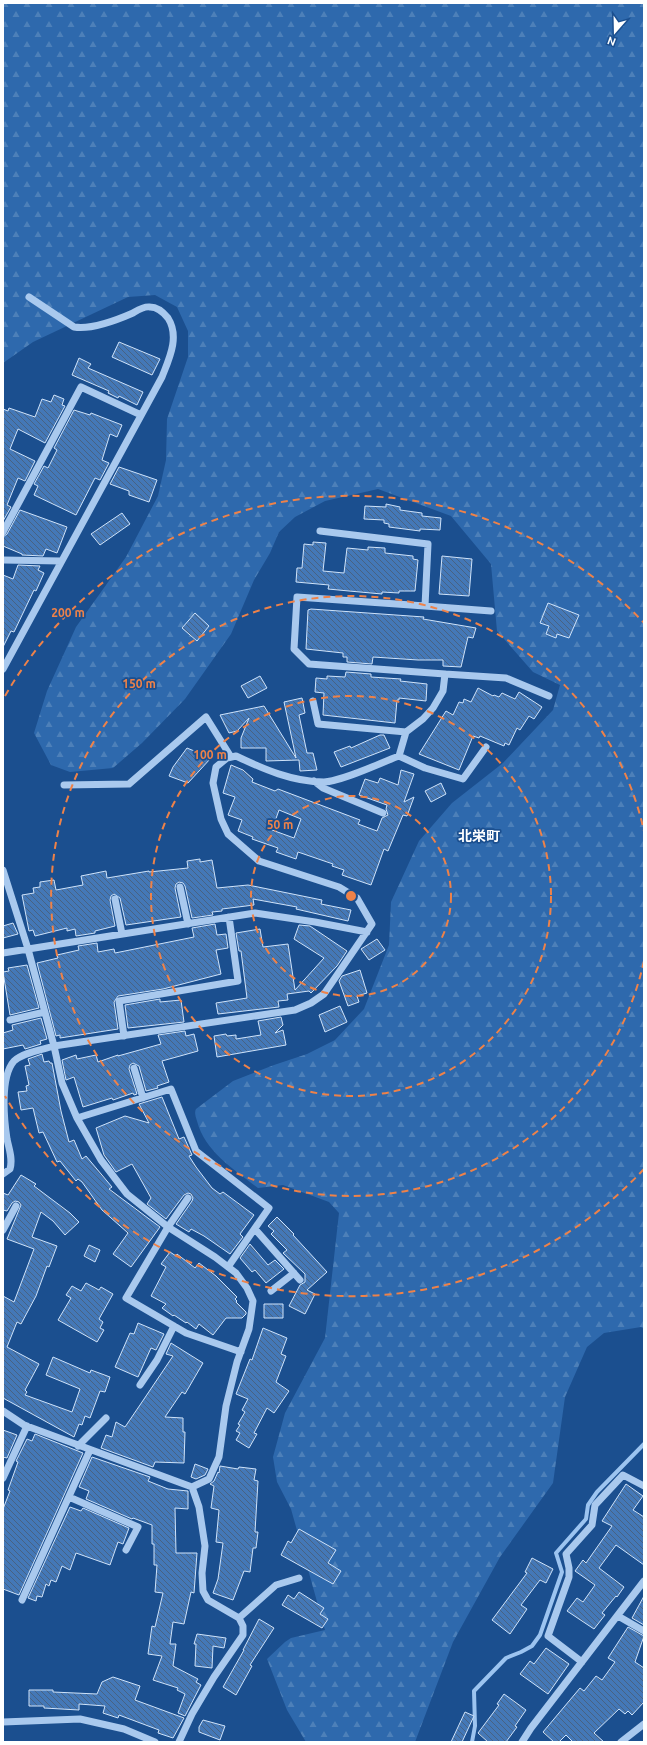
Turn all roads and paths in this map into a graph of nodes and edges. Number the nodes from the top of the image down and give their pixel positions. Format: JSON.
{"nodes":[{"id":1,"x":29,"y":297,"type":"dead end"},
{"id":2,"x":141,"y":415,"type":"junction"},
{"id":3,"x":320,"y":531,"type":"dead end"},
{"id":4,"x":3,"y":532,"type":"edge"},
{"id":5,"x":3,"y":560,"type":"edge"},
{"id":6,"x":61,"y":561,"type":"junction"},
{"id":7,"x":425,"y":606,"type":"junction"},
{"id":8,"x":491,"y":611,"type":"dead end"},
{"id":9,"x":3,"y":669,"type":"edge"},
{"id":10,"x":445,"y":674,"type":"junction"},
{"id":11,"x":549,"y":696,"type":"dead end"},
{"id":12,"x":313,"y":701,"type":"dead end"},
{"id":13,"x":406,"y":732,"type":"junction"},
{"id":14,"x":486,"y":747,"type":"dead end"},
{"id":15,"x":399,"y":756,"type":"junction"},
{"id":16,"x":231,"y":757,"type":"junction"},
{"id":17,"x":314,"y":781,"type":"junction"},
{"id":18,"x":64,"y":784,"type":"dead end"},
{"id":19,"x":383,"y":813,"type":"dead end"},
{"id":20,"x":3,"y":870,"type":"edge"},
{"id":21,"x":180,"y":887,"type":"dead end"},
{"id":22,"x":115,"y":899,"type":"dead end"},
{"id":23,"x":229,"y":917,"type":"junction"},
{"id":24,"x":188,"y":924,"type":"junction"},
{"id":25,"x":367,"y":932,"type":"junction"},
{"id":26,"x":122,"y":934,"type":"junction"},
{"id":27,"x":28,"y":949,"type":"junction"},
{"id":28,"x":3,"y":954,"type":"edge"},
{"id":29,"x":45,"y":1012,"type":"junction"},
{"id":30,"x":10,"y":1020,"type":"dead end"},
{"id":31,"x":124,"y":1036,"type":"junction"},
{"id":32,"x":54,"y":1046,"type":"junction"},
{"id":33,"x":134,"y":1068,"type":"dead end"},
{"id":34,"x":143,"y":1098,"type":"junction"},
{"id":35,"x":77,"y":1118,"type":"junction"},
{"id":36,"x":3,"y":1174,"type":"edge"},
{"id":37,"x":188,"y":1198,"type":"dead end"},
{"id":38,"x":16,"y":1206,"type":"dead end"},
{"id":39,"x":168,"y":1227,"type":"junction"},
{"id":40,"x":254,"y":1229,"type":"junction"},
{"id":41,"x":3,"y":1230,"type":"edge"},
{"id":42,"x":228,"y":1267,"type":"junction"},
{"id":43,"x":294,"y":1273,"type":"junction"},
{"id":44,"x":300,"y":1280,"type":"dead end"},
{"id":45,"x":271,"y":1291,"type":"dead end"},
{"id":46,"x":174,"y":1326,"type":"junction"},
{"id":47,"x":241,"y":1352,"type":"junction"},
{"id":48,"x":140,"y":1385,"type":"dead end"},
{"id":49,"x":3,"y":1411,"type":"edge"},
{"id":50,"x":106,"y":1418,"type":"dead end"},
{"id":51,"x":27,"y":1426,"type":"junction"},
{"id":52,"x":78,"y":1446,"type":"junction"},
{"id":53,"x":90,"y":1450,"type":"junction"},
{"id":54,"x":3,"y":1478,"type":"edge"},
{"id":55,"x":644,"y":1486,"type":"edge"},
{"id":56,"x":192,"y":1487,"type":"junction"},
{"id":57,"x":68,"y":1497,"type":"junction"},
{"id":58,"x":126,"y":1550,"type":"dead end"},
{"id":59,"x":299,"y":1578,"type":"dead end"},
{"id":60,"x":644,"y":1581,"type":"edge"},
{"id":61,"x":22,"y":1600,"type":"dead end"},
{"id":62,"x":618,"y":1616,"type":"junction"},
{"id":63,"x":239,"y":1618,"type":"junction"},
{"id":64,"x":644,"y":1631,"type":"edge"},
{"id":65,"x":582,"y":1662,"type":"junction"},
{"id":66,"x":3,"y":1722,"type":"edge"},
{"id":67,"x":644,"y":1724,"type":"edge"},
{"id":68,"x":154,"y":1742,"type":"edge"},
{"id":69,"x":179,"y":1742,"type":"edge"},
{"id":70,"x":522,"y":1742,"type":"edge"},
{"id":71,"x":621,"y":1742,"type":"edge"}],
"edges":[{"from":1,"to":2,"type":"street"},
{"from":2,"to":4,"type":"street"},
{"from":2,"to":6,"type":"street"},
{"from":3,"to":7,"type":"street"},
{"from":5,"to":6,"type":"street"},
{"from":6,"to":9,"type":"street"},
{"from":7,"to":8,"type":"street"},
{"from":7,"to":10,"type":"street"},
{"from":10,"to":11,"type":"street"},
{"from":10,"to":13,"type":"street"},
{"from":12,"to":13,"type":"street"},
{"from":13,"to":15,"type":"street"},
{"from":14,"to":15,"type":"street"},
{"from":15,"to":17,"type":"street"},
{"from":16,"to":17,"type":"street"},
{"from":16,"to":18,"type":"street"},
{"from":16,"to":25,"type":"street"},
{"from":17,"to":19,"type":"street"},
{"from":20,"to":27,"type":"street"},
{"from":21,"to":24,"type":"street"},
{"from":22,"to":26,"type":"street"},
{"from":23,"to":24,"type":"street"},
{"from":23,"to":25,"type":"street"},
{"from":23,"to":31,"type":"street"},
{"from":24,"to":26,"type":"street"},
{"from":25,"to":31,"type":"street"},
{"from":26,"to":27,"type":"street"},
{"from":27,"to":28,"type":"street"},
{"from":27,"to":29,"type":"street"},
{"from":29,"to":30,"type":"street"},
{"from":29,"to":32,"type":"street"},
{"from":31,"to":32,"type":"street"},
{"from":32,"to":35,"type":"street"},
{"from":32,"to":36,"type":"street"},
{"from":33,"to":34,"type":"street"},
{"from":34,"to":35,"type":"street"},
{"from":34,"to":40,"type":"street"},
{"from":35,"to":39,"type":"street"},
{"from":37,"to":39,"type":"street"},
{"from":38,"to":41,"type":"street"},
{"from":39,"to":42,"type":"street"},
{"from":39,"to":46,"type":"street"},
{"from":40,"to":42,"type":"street"},
{"from":40,"to":43,"type":"street"},
{"from":42,"to":47,"type":"street"},
{"from":43,"to":44,"type":"street"},
{"from":43,"to":45,"type":"street"},
{"from":46,"to":47,"type":"street"},
{"from":46,"to":48,"type":"street"},
{"from":47,"to":56,"type":"street"},
{"from":49,"to":51,"type":"street"},
{"from":50,"to":52,"type":"street"},
{"from":51,"to":52,"type":"street"},
{"from":51,"to":54,"type":"street"},
{"from":52,"to":53,"type":"street"},
{"from":53,"to":56,"type":"street"},
{"from":53,"to":57,"type":"street"},
{"from":55,"to":65,"type":"street"},
{"from":56,"to":63,"type":"street"},
{"from":57,"to":58,"type":"street"},
{"from":57,"to":61,"type":"street"},
{"from":59,"to":63,"type":"street"},
{"from":60,"to":62,"type":"street"},
{"from":62,"to":64,"type":"street"},
{"from":62,"to":65,"type":"street"},
{"from":63,"to":69,"type":"street"},
{"from":65,"to":70,"type":"street"},
{"from":66,"to":68,"type":"street"},
{"from":67,"to":71,"type":"street"}]}
